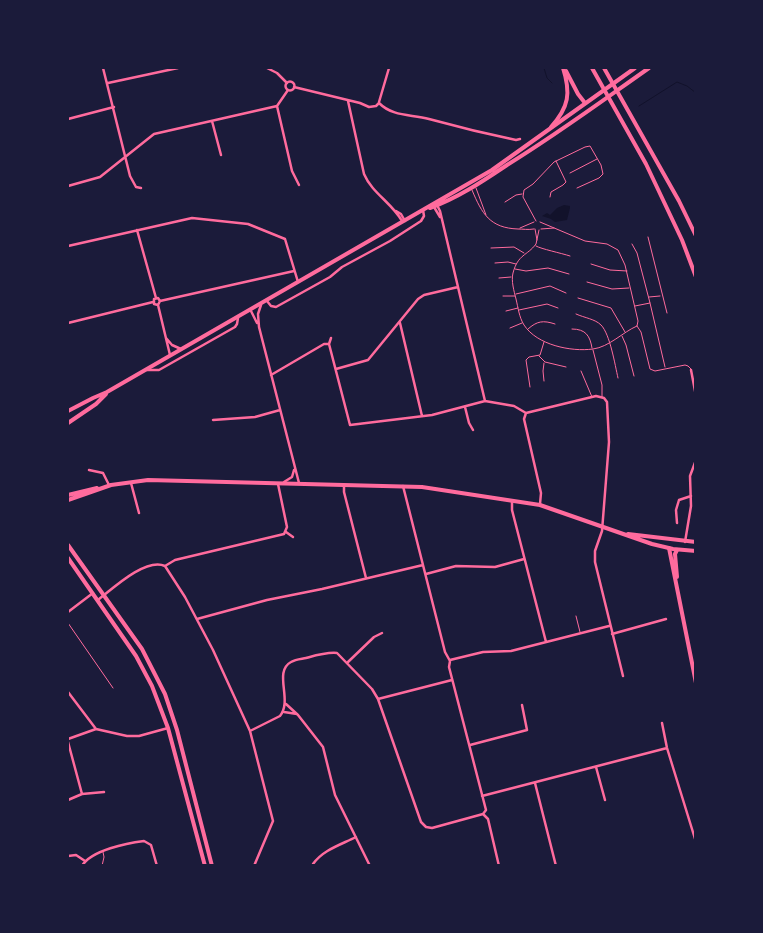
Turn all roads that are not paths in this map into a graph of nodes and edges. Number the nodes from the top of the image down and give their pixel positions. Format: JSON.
{"nodes":[{"id":1,"x":103,"y":68,"type":"edge"},
{"id":2,"x":178,"y":68,"type":"edge"},
{"id":3,"x":267,"y":68,"type":"edge"},
{"id":4,"x":389,"y":68,"type":"edge"},
{"id":5,"x":564,"y":68,"type":"edge"},
{"id":6,"x":592,"y":68,"type":"edge"},
{"id":7,"x":604,"y":68,"type":"edge"},
{"id":8,"x":633,"y":68,"type":"edge"},
{"id":9,"x":649,"y":68,"type":"edge"},
{"id":10,"x":628,"y":82,"type":"junction"},
{"id":11,"x":108,"y":83,"type":"junction"},
{"id":12,"x":287,"y":83,"type":"junction"},
{"id":13,"x":294,"y":88,"type":"junction"},
{"id":14,"x":288,"y":90,"type":"junction"},
{"id":15,"x":348,"y":101,"type":"junction"},
{"id":16,"x":379,"y":103,"type":"junction"},
{"id":17,"x":585,"y":103,"type":"junction"},
{"id":18,"x":277,"y":106,"type":"junction"},
{"id":19,"x":596,"y":106,"type":"junction"},
{"id":20,"x":114,"y":107,"type":"junction"},
{"id":21,"x":68,"y":119,"type":"edge"},
{"id":22,"x":212,"y":121,"type":"junction"},
{"id":23,"x":551,"y":127,"type":"junction"},
{"id":24,"x":520,"y":139,"type":"dead end"},
{"id":25,"x":516,"y":140,"type":"junction"},
{"id":26,"x":514,"y":145,"type":"dead end"},
{"id":27,"x":221,"y":155,"type":"dead end"},
{"id":28,"x":125,"y":157,"type":"junction"},
{"id":29,"x":598,"y":159,"type":"junction"},
{"id":30,"x":556,"y":161,"type":"junction"},
{"id":31,"x":570,"y":173,"type":"dead end"},
{"id":32,"x":471,"y":181,"type":"junction"},
{"id":33,"x":299,"y":185,"type":"dead end"},
{"id":34,"x":68,"y":186,"type":"edge"},
{"id":35,"x":473,"y":187,"type":"junction"},
{"id":36,"x":141,"y":188,"type":"dead end"},
{"id":37,"x":577,"y":188,"type":"dead end"},
{"id":38,"x":523,"y":194,"type":"junction"},
{"id":39,"x":550,"y":197,"type":"dead end"},
{"id":40,"x":505,"y":202,"type":"dead end"},
{"id":41,"x":435,"y":205,"type":"junction"},
{"id":42,"x":423,"y":210,"type":"junction"},
{"id":43,"x":487,"y":218,"type":"junction"},
{"id":44,"x":536,"y":221,"type":"dead end"},
{"id":45,"x":404,"y":222,"type":"junction"},
{"id":46,"x":534,"y":222,"type":"dead end"},
{"id":47,"x":540,"y":222,"type":"dead end"},
{"id":48,"x":555,"y":228,"type":"junction"},
{"id":49,"x":517,"y":229,"type":"junction"},
{"id":50,"x":137,"y":230,"type":"junction"},
{"id":51,"x":696,"y":236,"type":"edge"},
{"id":52,"x":648,"y":237,"type":"dead end"},
{"id":53,"x":537,"y":241,"type":"junction"},
{"id":54,"x":632,"y":244,"type":"dead end"},
{"id":55,"x":535,"y":245,"type":"junction"},
{"id":56,"x":68,"y":246,"type":"edge"},
{"id":57,"x":491,"y":248,"type":"dead end"},
{"id":58,"x":524,"y":253,"type":"junction"},
{"id":59,"x":570,"y":256,"type":"dead end"},
{"id":60,"x":495,"y":263,"type":"dead end"},
{"id":61,"x":516,"y":264,"type":"junction"},
{"id":62,"x":591,"y":264,"type":"dead end"},
{"id":63,"x":515,"y":268,"type":"junction"},
{"id":64,"x":293,"y":270,"type":"junction"},
{"id":65,"x":626,"y":271,"type":"junction"},
{"id":66,"x":568,"y":274,"type":"dead end"},
{"id":67,"x":512,"y":277,"type":"junction"},
{"id":68,"x":696,"y":277,"type":"edge"},
{"id":69,"x":498,"y":278,"type":"dead end"},
{"id":70,"x":587,"y":282,"type":"dead end"},
{"id":71,"x":299,"y":283,"type":"junction"},
{"id":72,"x":458,"y":287,"type":"junction"},
{"id":73,"x":630,"y":288,"type":"junction"},
{"id":74,"x":566,"y":293,"type":"dead end"},
{"id":75,"x":515,"y":295,"type":"junction"},
{"id":76,"x":503,"y":296,"type":"dead end"},
{"id":77,"x":662,"y":296,"type":"junction"},
{"id":78,"x":648,"y":297,"type":"junction"},
{"id":79,"x":156,"y":298,"type":"junction"},
{"id":80,"x":578,"y":298,"type":"dead end"},
{"id":81,"x":160,"y":300,"type":"junction"},
{"id":82,"x":267,"y":301,"type":"junction"},
{"id":83,"x":153,"y":302,"type":"junction"},
{"id":84,"x":650,"y":303,"type":"junction"},
{"id":85,"x":158,"y":305,"type":"junction"},
{"id":86,"x":261,"y":305,"type":"junction"},
{"id":87,"x":634,"y":307,"type":"junction"},
{"id":88,"x":558,"y":308,"type":"dead end"},
{"id":89,"x":518,"y":309,"type":"junction"},
{"id":90,"x":251,"y":311,"type":"junction"},
{"id":91,"x":506,"y":311,"type":"dead end"},
{"id":92,"x":667,"y":313,"type":"dead end"},
{"id":93,"x":576,"y":314,"type":"dead end"},
{"id":94,"x":238,"y":318,"type":"junction"},
{"id":95,"x":68,"y":323,"type":"edge"},
{"id":96,"x":400,"y":323,"type":"junction"},
{"id":97,"x":523,"y":323,"type":"junction"},
{"id":98,"x":555,"y":324,"type":"dead end"},
{"id":99,"x":637,"y":326,"type":"junction"},
{"id":100,"x":259,"y":327,"type":"junction"},
{"id":101,"x":510,"y":328,"type":"dead end"},
{"id":102,"x":572,"y":329,"type":"dead end"},
{"id":103,"x":528,"y":330,"type":"junction"},
{"id":104,"x":626,"y":332,"type":"junction"},
{"id":105,"x":622,"y":335,"type":"junction"},
{"id":106,"x":165,"y":336,"type":"junction"},
{"id":107,"x":331,"y":338,"type":"dead end"},
{"id":108,"x":544,"y":341,"type":"junction"},
{"id":109,"x":609,"y":342,"type":"junction"},
{"id":110,"x":329,"y":344,"type":"junction"},
{"id":111,"x":181,"y":349,"type":"junction"},
{"id":112,"x":593,"y":349,"type":"junction"},
{"id":113,"x":170,"y":355,"type":"junction"},
{"id":114,"x":539,"y":356,"type":"junction"},
{"id":115,"x":545,"y":362,"type":"junction"},
{"id":116,"x":566,"y":367,"type":"dead end"},
{"id":117,"x":666,"y":368,"type":"junction"},
{"id":118,"x":336,"y":369,"type":"junction"},
{"id":119,"x":146,"y":370,"type":"junction"},
{"id":120,"x":691,"y":370,"type":"joint"},
{"id":121,"x":581,"y":371,"type":"dead end"},
{"id":122,"x":271,"y":375,"type":"junction"},
{"id":123,"x":634,"y":376,"type":"dead end"},
{"id":124,"x":618,"y":378,"type":"dead end"},
{"id":125,"x":544,"y":381,"type":"dead end"},
{"id":126,"x":530,"y":386,"type":"dead end"},
{"id":127,"x":108,"y":392,"type":"junction"},
{"id":128,"x":602,"y":396,"type":"junction"},
{"id":129,"x":696,"y":396,"type":"edge"},
{"id":130,"x":592,"y":398,"type":"junction"},
{"id":131,"x":486,"y":401,"type":"junction"},
{"id":132,"x":465,"y":407,"type":"junction"},
{"id":133,"x":280,"y":410,"type":"junction"},
{"id":134,"x":68,"y":411,"type":"edge"},
{"id":135,"x":526,"y":414,"type":"junction"},
{"id":136,"x":422,"y":416,"type":"junction"},
{"id":137,"x":213,"y":420,"type":"dead end"},
{"id":138,"x":68,"y":423,"type":"edge"},
{"id":139,"x":473,"y":430,"type":"dead end"},
{"id":140,"x":696,"y":460,"type":"edge"},
{"id":141,"x":294,"y":469,"type":"junction"},
{"id":142,"x":89,"y":470,"type":"dead end"},
{"id":143,"x":107,"y":481,"type":"junction"},
{"id":144,"x":131,"y":482,"type":"junction"},
{"id":145,"x":278,"y":482,"type":"junction"},
{"id":146,"x":284,"y":483,"type":"junction"},
{"id":147,"x":299,"y":483,"type":"junction"},
{"id":148,"x":344,"y":484,"type":"junction"},
{"id":149,"x":111,"y":485,"type":"junction"},
{"id":150,"x":403,"y":486,"type":"junction"},
{"id":151,"x":104,"y":487,"type":"junction"},
{"id":152,"x":68,"y":495,"type":"edge"},
{"id":153,"x":691,"y":496,"type":"junction"},
{"id":154,"x":69,"y":500,"type":"edge"},
{"id":155,"x":512,"y":500,"type":"junction"},
{"id":156,"x":540,"y":505,"type":"junction"},
{"id":157,"x":139,"y":513,"type":"dead end"},
{"id":158,"x":677,"y":523,"type":"dead end"},
{"id":159,"x":602,"y":526,"type":"junction"},
{"id":160,"x":286,"y":532,"type":"junction"},
{"id":161,"x":621,"y":533,"type":"junction"},
{"id":162,"x":293,"y":537,"type":"dead end"},
{"id":163,"x":686,"y":542,"type":"junction"},
{"id":164,"x":696,"y":542,"type":"edge"},
{"id":165,"x":68,"y":545,"type":"edge"},
{"id":166,"x":669,"y":548,"type":"junction"},
{"id":167,"x":677,"y":550,"type":"junction"},
{"id":168,"x":694,"y":551,"type":"edge"},
{"id":169,"x":68,"y":558,"type":"edge"},
{"id":170,"x":524,"y":559,"type":"junction"},
{"id":171,"x":423,"y":565,"type":"junction"},
{"id":172,"x":165,"y":566,"type":"junction"},
{"id":173,"x":426,"y":574,"type":"junction"},
{"id":174,"x":366,"y":578,"type":"junction"},
{"id":175,"x":99,"y":589,"type":"junction"},
{"id":176,"x":93,"y":593,"type":"junction"},
{"id":177,"x":678,"y":594,"type":"junction"},
{"id":178,"x":104,"y":595,"type":"junction"},
{"id":179,"x":98,"y":600,"type":"junction"},
{"id":180,"x":68,"y":612,"type":"edge"},
{"id":181,"x":576,"y":616,"type":"dead end"},
{"id":182,"x":197,"y":618,"type":"junction"},
{"id":183,"x":666,"y":619,"type":"dead end"},
{"id":184,"x":68,"y":623,"type":"edge"},
{"id":185,"x":609,"y":626,"type":"junction"},
{"id":186,"x":580,"y":633,"type":"junction"},
{"id":187,"x":382,"y":634,"type":"dead end"},
{"id":188,"x":612,"y":634,"type":"junction"},
{"id":189,"x":546,"y":642,"type":"junction"},
{"id":190,"x":450,"y":660,"type":"junction"},
{"id":191,"x":348,"y":662,"type":"junction"},
{"id":192,"x":623,"y":676,"type":"dead end"},
{"id":193,"x":452,"y":680,"type":"junction"},
{"id":194,"x":696,"y":683,"type":"edge"},
{"id":195,"x":113,"y":688,"type":"dead end"},
{"id":196,"x":68,"y":692,"type":"edge"},
{"id":197,"x":378,"y":699,"type":"junction"},
{"id":198,"x":286,"y":704,"type":"junction"},
{"id":199,"x":522,"y":705,"type":"dead end"},
{"id":200,"x":284,"y":712,"type":"junction"},
{"id":201,"x":298,"y":715,"type":"junction"},
{"id":202,"x":662,"y":723,"type":"dead end"},
{"id":203,"x":168,"y":728,"type":"junction"},
{"id":204,"x":96,"y":729,"type":"junction"},
{"id":205,"x":250,"y":731,"type":"junction"},
{"id":206,"x":68,"y":740,"type":"edge"},
{"id":207,"x":470,"y":745,"type":"junction"},
{"id":208,"x":667,"y":748,"type":"junction"},
{"id":209,"x":596,"y":767,"type":"junction"},
{"id":210,"x":535,"y":783,"type":"junction"},
{"id":211,"x":104,"y":792,"type":"dead end"},
{"id":212,"x":82,"y":794,"type":"junction"},
{"id":213,"x":482,"y":796,"type":"junction"},
{"id":214,"x":68,"y":800,"type":"edge"},
{"id":215,"x":605,"y":800,"type":"dead end"},
{"id":216,"x":484,"y":814,"type":"junction"},
{"id":217,"x":356,"y":837,"type":"junction"},
{"id":218,"x":696,"y":842,"type":"edge"},
{"id":219,"x":103,"y":852,"type":"junction"},
{"id":220,"x":68,"y":856,"type":"edge"},
{"id":221,"x":85,"y":861,"type":"junction"},
{"id":222,"x":313,"y":864,"type":"edge"},
{"id":223,"x":82,"y":866,"type":"edge"},
{"id":224,"x":102,"y":866,"type":"edge"},
{"id":225,"x":157,"y":866,"type":"edge"},
{"id":226,"x":205,"y":866,"type":"edge"},
{"id":227,"x":212,"y":866,"type":"edge"},
{"id":228,"x":254,"y":866,"type":"edge"},
{"id":229,"x":370,"y":866,"type":"edge"},
{"id":230,"x":499,"y":866,"type":"edge"},
{"id":231,"x":556,"y":866,"type":"edge"}],
"edges":[{"from":1,"to":11,"type":"street"},
{"from":2,"to":11,"type":"street"},
{"from":3,"to":12,"type":"street"},
{"from":4,"to":16,"type":"street"},
{"from":5,"to":17,"type":"main road"},
{"from":5,"to":23,"type":"main road"},
{"from":6,"to":68,"type":"main road"},
{"from":7,"to":51,"type":"main road"},
{"from":8,"to":10,"type":"main road"},
{"from":8,"to":17,"type":"main road"},
{"from":9,"to":10,"type":"main road"},
{"from":10,"to":19,"type":"main road"},
{"from":11,"to":20,"type":"street"},
{"from":12,"to":13,"type":"street"},
{"from":12,"to":14,"type":"street"},
{"from":13,"to":14,"type":"street"},
{"from":13,"to":15,"type":"street"},
{"from":14,"to":18,"type":"street"},
{"from":15,"to":16,"type":"street"},
{"from":15,"to":45,"type":"street"},
{"from":16,"to":25,"type":"street"},
{"from":17,"to":19,"type":"main road"},
{"from":17,"to":23,"type":"main road"},
{"from":18,"to":22,"type":"street"},
{"from":18,"to":33,"type":"street"},
{"from":19,"to":35,"type":"main road"},
{"from":20,"to":21,"type":"street"},
{"from":20,"to":28,"type":"street"},
{"from":22,"to":27,"type":"street"},
{"from":22,"to":28,"type":"street"},
{"from":23,"to":32,"type":"main road"},
{"from":24,"to":25,"type":"street"},
{"from":25,"to":26,"type":"street"},
{"from":28,"to":34,"type":"street"},
{"from":28,"to":36,"type":"street"},
{"from":29,"to":30,"type":"lane"},
{"from":29,"to":31,"type":"lane"},
{"from":29,"to":37,"type":"lane"},
{"from":30,"to":38,"type":"lane"},
{"from":30,"to":39,"type":"lane"},
{"from":32,"to":35,"type":"main road"},
{"from":32,"to":41,"type":"main road"},
{"from":35,"to":41,"type":"main road"},
{"from":35,"to":43,"type":"lane"},
{"from":35,"to":43,"type":"lane"},
{"from":38,"to":40,"type":"lane"},
{"from":38,"to":44,"type":"lane"},
{"from":41,"to":42,"type":"main road"},
{"from":41,"to":72,"type":"street"},
{"from":42,"to":45,"type":"main road"},
{"from":42,"to":82,"type":"street"},
{"from":43,"to":49,"type":"lane"},
{"from":45,"to":71,"type":"main road"},
{"from":46,"to":49,"type":"lane"},
{"from":47,"to":48,"type":"lane"},
{"from":48,"to":53,"type":"lane"},
{"from":48,"to":65,"type":"lane"},
{"from":49,"to":53,"type":"lane"},
{"from":50,"to":56,"type":"street"},
{"from":50,"to":64,"type":"street"},
{"from":50,"to":79,"type":"street"},
{"from":52,"to":77,"type":"lane"},
{"from":53,"to":55,"type":"lane"},
{"from":54,"to":78,"type":"lane"},
{"from":55,"to":58,"type":"lane"},
{"from":55,"to":59,"type":"lane"},
{"from":57,"to":58,"type":"lane"},
{"from":58,"to":61,"type":"lane"},
{"from":60,"to":61,"type":"lane"},
{"from":61,"to":63,"type":"lane"},
{"from":62,"to":65,"type":"lane"},
{"from":63,"to":66,"type":"lane"},
{"from":63,"to":67,"type":"lane"},
{"from":64,"to":71,"type":"street"},
{"from":64,"to":81,"type":"street"},
{"from":65,"to":73,"type":"lane"},
{"from":67,"to":69,"type":"lane"},
{"from":67,"to":75,"type":"lane"},
{"from":70,"to":73,"type":"lane"},
{"from":71,"to":82,"type":"main road"},
{"from":72,"to":96,"type":"street"},
{"from":72,"to":131,"type":"street"},
{"from":73,"to":87,"type":"lane"},
{"from":74,"to":75,"type":"lane"},
{"from":75,"to":76,"type":"lane"},
{"from":75,"to":89,"type":"lane"},
{"from":77,"to":78,"type":"lane"},
{"from":77,"to":92,"type":"lane"},
{"from":78,"to":84,"type":"lane"},
{"from":79,"to":81,"type":"street"},
{"from":79,"to":83,"type":"street"},
{"from":80,"to":104,"type":"lane"},
{"from":81,"to":85,"type":"street"},
{"from":82,"to":86,"type":"main road"},
{"from":83,"to":85,"type":"street"},
{"from":83,"to":95,"type":"street"},
{"from":84,"to":87,"type":"lane"},
{"from":84,"to":117,"type":"lane"},
{"from":85,"to":106,"type":"street"},
{"from":86,"to":90,"type":"main road"},
{"from":86,"to":100,"type":"street"},
{"from":87,"to":99,"type":"lane"},
{"from":88,"to":89,"type":"lane"},
{"from":89,"to":91,"type":"lane"},
{"from":89,"to":97,"type":"lane"},
{"from":90,"to":94,"type":"main road"},
{"from":90,"to":100,"type":"street"},
{"from":93,"to":109,"type":"lane"},
{"from":94,"to":111,"type":"main road"},
{"from":94,"to":119,"type":"street"},
{"from":96,"to":118,"type":"street"},
{"from":96,"to":136,"type":"street"},
{"from":97,"to":101,"type":"lane"},
{"from":97,"to":103,"type":"lane"},
{"from":98,"to":103,"type":"lane"},
{"from":99,"to":104,"type":"lane"},
{"from":99,"to":117,"type":"lane"},
{"from":100,"to":122,"type":"street"},
{"from":102,"to":112,"type":"lane"},
{"from":103,"to":108,"type":"lane"},
{"from":104,"to":105,"type":"lane"},
{"from":105,"to":109,"type":"lane"},
{"from":105,"to":123,"type":"lane"},
{"from":106,"to":111,"type":"street"},
{"from":106,"to":113,"type":"street"},
{"from":107,"to":110,"type":"street"},
{"from":108,"to":112,"type":"lane"},
{"from":108,"to":114,"type":"lane"},
{"from":109,"to":112,"type":"lane"},
{"from":109,"to":124,"type":"lane"},
{"from":110,"to":118,"type":"street"},
{"from":110,"to":122,"type":"street"},
{"from":111,"to":113,"type":"main road"},
{"from":112,"to":128,"type":"lane"},
{"from":113,"to":119,"type":"main road"},
{"from":114,"to":115,"type":"lane"},
{"from":114,"to":126,"type":"lane"},
{"from":115,"to":116,"type":"lane"},
{"from":115,"to":125,"type":"lane"},
{"from":117,"to":120,"type":"lane"},
{"from":118,"to":136,"type":"street"},
{"from":119,"to":127,"type":"main road"},
{"from":120,"to":129,"type":"street"},
{"from":121,"to":130,"type":"lane"},
{"from":122,"to":133,"type":"street"},
{"from":127,"to":134,"type":"main road"},
{"from":127,"to":138,"type":"main road"},
{"from":128,"to":130,"type":"street"},
{"from":128,"to":159,"type":"street"},
{"from":130,"to":135,"type":"street"},
{"from":131,"to":132,"type":"street"},
{"from":131,"to":135,"type":"street"},
{"from":132,"to":136,"type":"street"},
{"from":132,"to":139,"type":"street"},
{"from":133,"to":137,"type":"street"},
{"from":133,"to":141,"type":"street"},
{"from":135,"to":156,"type":"street"},
{"from":140,"to":153,"type":"street"},
{"from":141,"to":146,"type":"street"},
{"from":141,"to":147,"type":"street"},
{"from":142,"to":143,"type":"street"},
{"from":143,"to":149,"type":"street"},
{"from":143,"to":151,"type":"street"},
{"from":144,"to":145,"type":"main road"},
{"from":144,"to":149,"type":"main road"},
{"from":144,"to":157,"type":"street"},
{"from":145,"to":146,"type":"main road"},
{"from":145,"to":160,"type":"street"},
{"from":146,"to":147,"type":"main road"},
{"from":147,"to":148,"type":"main road"},
{"from":148,"to":150,"type":"main road"},
{"from":148,"to":174,"type":"street"},
{"from":149,"to":151,"type":"main road"},
{"from":150,"to":155,"type":"main road"},
{"from":150,"to":171,"type":"street"},
{"from":151,"to":152,"type":"main road"},
{"from":151,"to":154,"type":"main road"},
{"from":153,"to":158,"type":"street"},
{"from":153,"to":163,"type":"street"},
{"from":155,"to":156,"type":"main road"},
{"from":155,"to":170,"type":"street"},
{"from":156,"to":159,"type":"main road"},
{"from":159,"to":161,"type":"main road"},
{"from":159,"to":185,"type":"street"},
{"from":160,"to":162,"type":"street"},
{"from":160,"to":172,"type":"street"},
{"from":161,"to":163,"type":"main road"},
{"from":161,"to":166,"type":"main road"},
{"from":163,"to":164,"type":"main road"},
{"from":163,"to":167,"type":"main road"},
{"from":165,"to":175,"type":"main road"},
{"from":166,"to":167,"type":"main road"},
{"from":166,"to":177,"type":"main road"},
{"from":167,"to":168,"type":"main road"},
{"from":167,"to":177,"type":"main road"},
{"from":169,"to":176,"type":"main road"},
{"from":170,"to":173,"type":"street"},
{"from":170,"to":189,"type":"street"},
{"from":171,"to":173,"type":"street"},
{"from":171,"to":174,"type":"street"},
{"from":172,"to":178,"type":"street"},
{"from":172,"to":182,"type":"street"},
{"from":173,"to":190,"type":"street"},
{"from":174,"to":182,"type":"street"},
{"from":175,"to":176,"type":"main road"},
{"from":175,"to":178,"type":"main road"},
{"from":176,"to":179,"type":"main road"},
{"from":176,"to":180,"type":"street"},
{"from":177,"to":194,"type":"main road"},
{"from":178,"to":179,"type":"street"},
{"from":178,"to":227,"type":"main road"},
{"from":179,"to":203,"type":"main road"},
{"from":181,"to":186,"type":"lane"},
{"from":182,"to":205,"type":"street"},
{"from":183,"to":188,"type":"street"},
{"from":184,"to":195,"type":"lane"},
{"from":185,"to":186,"type":"street"},
{"from":185,"to":188,"type":"street"},
{"from":186,"to":189,"type":"street"},
{"from":187,"to":191,"type":"street"},
{"from":188,"to":192,"type":"street"},
{"from":189,"to":190,"type":"street"},
{"from":190,"to":193,"type":"street"},
{"from":191,"to":197,"type":"street"},
{"from":191,"to":198,"type":"street"},
{"from":193,"to":197,"type":"street"},
{"from":193,"to":207,"type":"street"},
{"from":196,"to":204,"type":"street"},
{"from":197,"to":216,"type":"street"},
{"from":198,"to":200,"type":"street"},
{"from":198,"to":201,"type":"street"},
{"from":199,"to":207,"type":"street"},
{"from":200,"to":201,"type":"street"},
{"from":200,"to":205,"type":"street"},
{"from":201,"to":217,"type":"street"},
{"from":202,"to":208,"type":"street"},
{"from":203,"to":204,"type":"street"},
{"from":203,"to":226,"type":"main road"},
{"from":204,"to":206,"type":"street"},
{"from":205,"to":228,"type":"street"},
{"from":206,"to":212,"type":"street"},
{"from":207,"to":213,"type":"street"},
{"from":208,"to":209,"type":"street"},
{"from":208,"to":218,"type":"street"},
{"from":209,"to":210,"type":"street"},
{"from":209,"to":215,"type":"street"},
{"from":210,"to":213,"type":"street"},
{"from":210,"to":231,"type":"street"},
{"from":211,"to":212,"type":"street"},
{"from":212,"to":214,"type":"street"},
{"from":213,"to":216,"type":"street"},
{"from":216,"to":230,"type":"street"},
{"from":217,"to":222,"type":"street"},
{"from":217,"to":229,"type":"street"},
{"from":219,"to":221,"type":"street"},
{"from":219,"to":224,"type":"lane"},
{"from":219,"to":225,"type":"street"},
{"from":220,"to":221,"type":"street"},
{"from":221,"to":223,"type":"street"}]}
